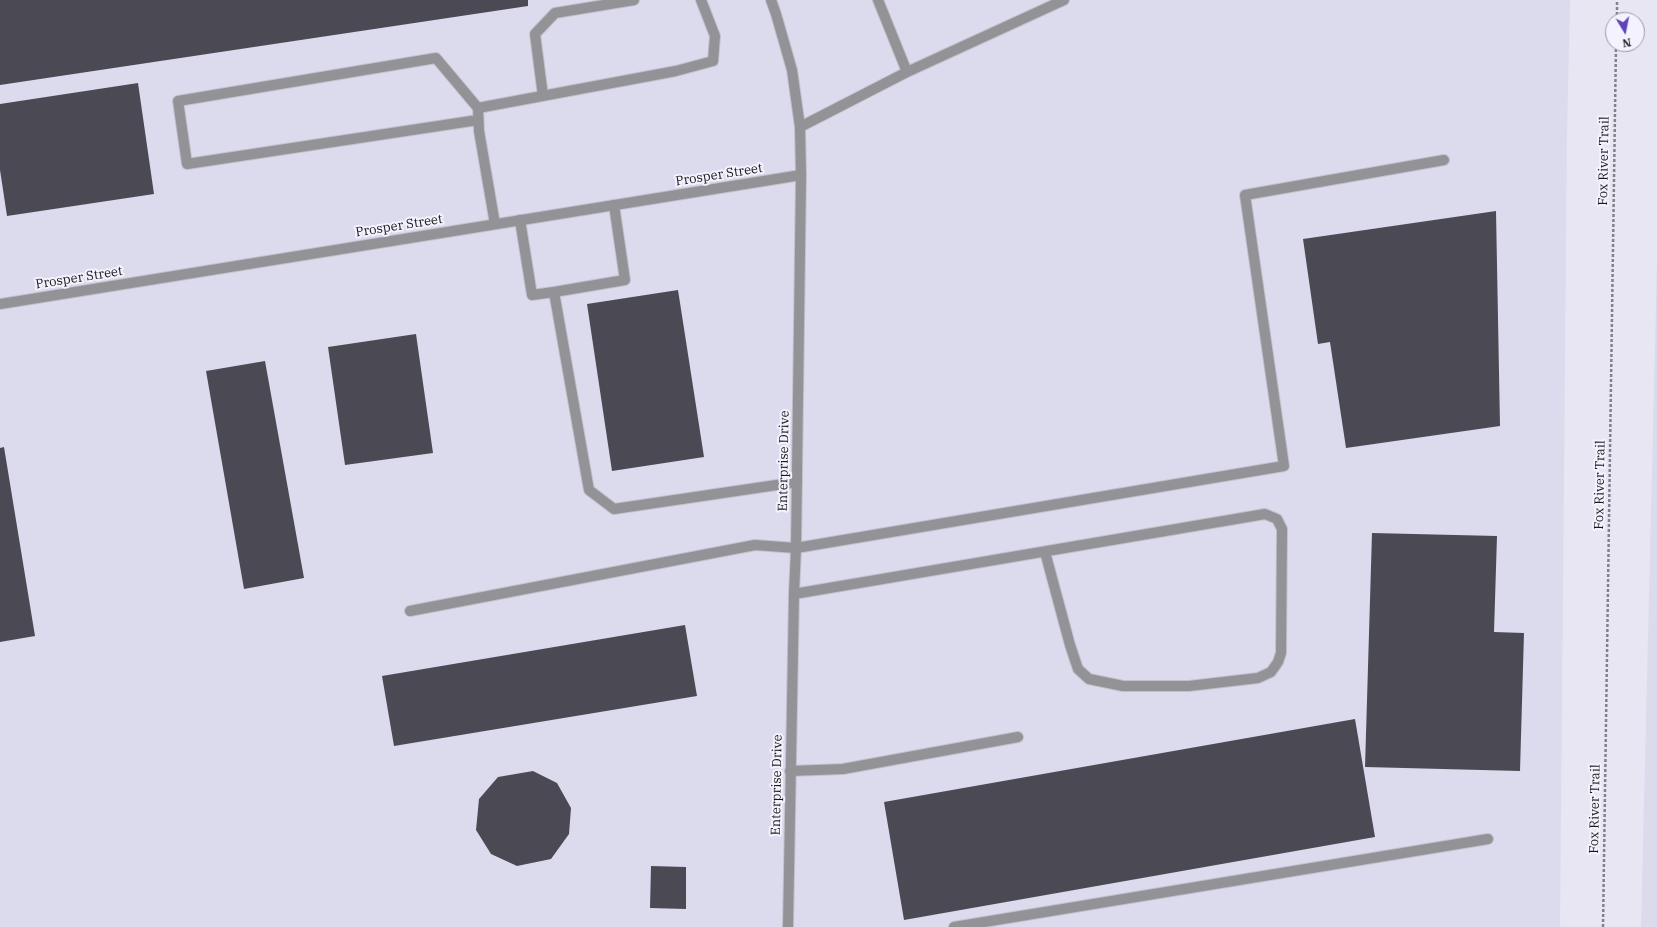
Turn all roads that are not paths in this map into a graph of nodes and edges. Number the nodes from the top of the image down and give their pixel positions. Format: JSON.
{"nodes":[{"id":1,"x":634,"y":0,"type":"edge"},
{"id":2,"x":701,"y":0,"type":"edge"},
{"id":3,"x":878,"y":0,"type":"edge"},
{"id":4,"x":1064,"y":0,"type":"edge"},
{"id":5,"x":774,"y":1,"type":"edge"},
{"id":6,"x":907,"y":72,"type":"junction"},
{"id":7,"x":543,"y":96,"type":"junction"},
{"id":8,"x":478,"y":108,"type":"junction"},
{"id":9,"x":478,"y":120,"type":"junction"},
{"id":10,"x":800,"y":127,"type":"junction"},
{"id":11,"x":1444,"y":160,"type":"dead end"},
{"id":12,"x":801,"y":175,"type":"junction"},
{"id":13,"x":614,"y":205,"type":"junction"},
{"id":14,"x":520,"y":220,"type":"junction"},
{"id":15,"x":495,"y":224,"type":"junction"},
{"id":16,"x":554,"y":292,"type":"junction"},
{"id":17,"x":0,"y":304,"type":"edge"},
{"id":18,"x":797,"y":482,"type":"junction"},
{"id":19,"x":796,"y":548,"type":"junction"},
{"id":20,"x":1044,"y":552,"type":"junction"},
{"id":21,"x":794,"y":594,"type":"junction"},
{"id":22,"x":410,"y":612,"type":"dead end"},
{"id":23,"x":1018,"y":737,"type":"dead end"},
{"id":24,"x":790,"y":771,"type":"junction"},
{"id":25,"x":1488,"y":839,"type":"dead end"},
{"id":26,"x":788,"y":927,"type":"edge"},
{"id":27,"x":954,"y":927,"type":"edge"}],
"edges":[{"from":1,"to":7,"type":"street"},
{"from":2,"to":7,"type":"street"},
{"from":3,"to":6,"type":"street"},
{"from":4,"to":6,"type":"street"},
{"from":5,"to":10,"type":"street","name":"Enterprise Drive"},
{"from":6,"to":10,"type":"street"},
{"from":7,"to":8,"type":"street"},
{"from":8,"to":9,"type":"street"},
{"from":8,"to":9,"type":"street"},
{"from":9,"to":15,"type":"street"},
{"from":10,"to":12,"type":"street","name":"Enterprise Drive"},
{"from":11,"to":19,"type":"street"},
{"from":12,"to":13,"type":"street","name":"Prosper Street"},
{"from":12,"to":18,"type":"street","name":"Enterprise Drive"},
{"from":13,"to":14,"type":"street","name":"Prosper Street"},
{"from":13,"to":16,"type":"street"},
{"from":14,"to":15,"type":"street","name":"Prosper Street"},
{"from":14,"to":16,"type":"street"},
{"from":15,"to":17,"type":"street","name":"Prosper Street"},
{"from":16,"to":18,"type":"street"},
{"from":18,"to":19,"type":"street","name":"Enterprise Drive"},
{"from":19,"to":21,"type":"street","name":"Enterprise Drive"},
{"from":19,"to":22,"type":"street"},
{"from":20,"to":20,"type":"street"},
{"from":20,"to":21,"type":"street"},
{"from":21,"to":24,"type":"street","name":"Enterprise Drive"},
{"from":23,"to":24,"type":"street"},
{"from":24,"to":26,"type":"street","name":"Enterprise Drive"},
{"from":25,"to":27,"type":"street"}]}
